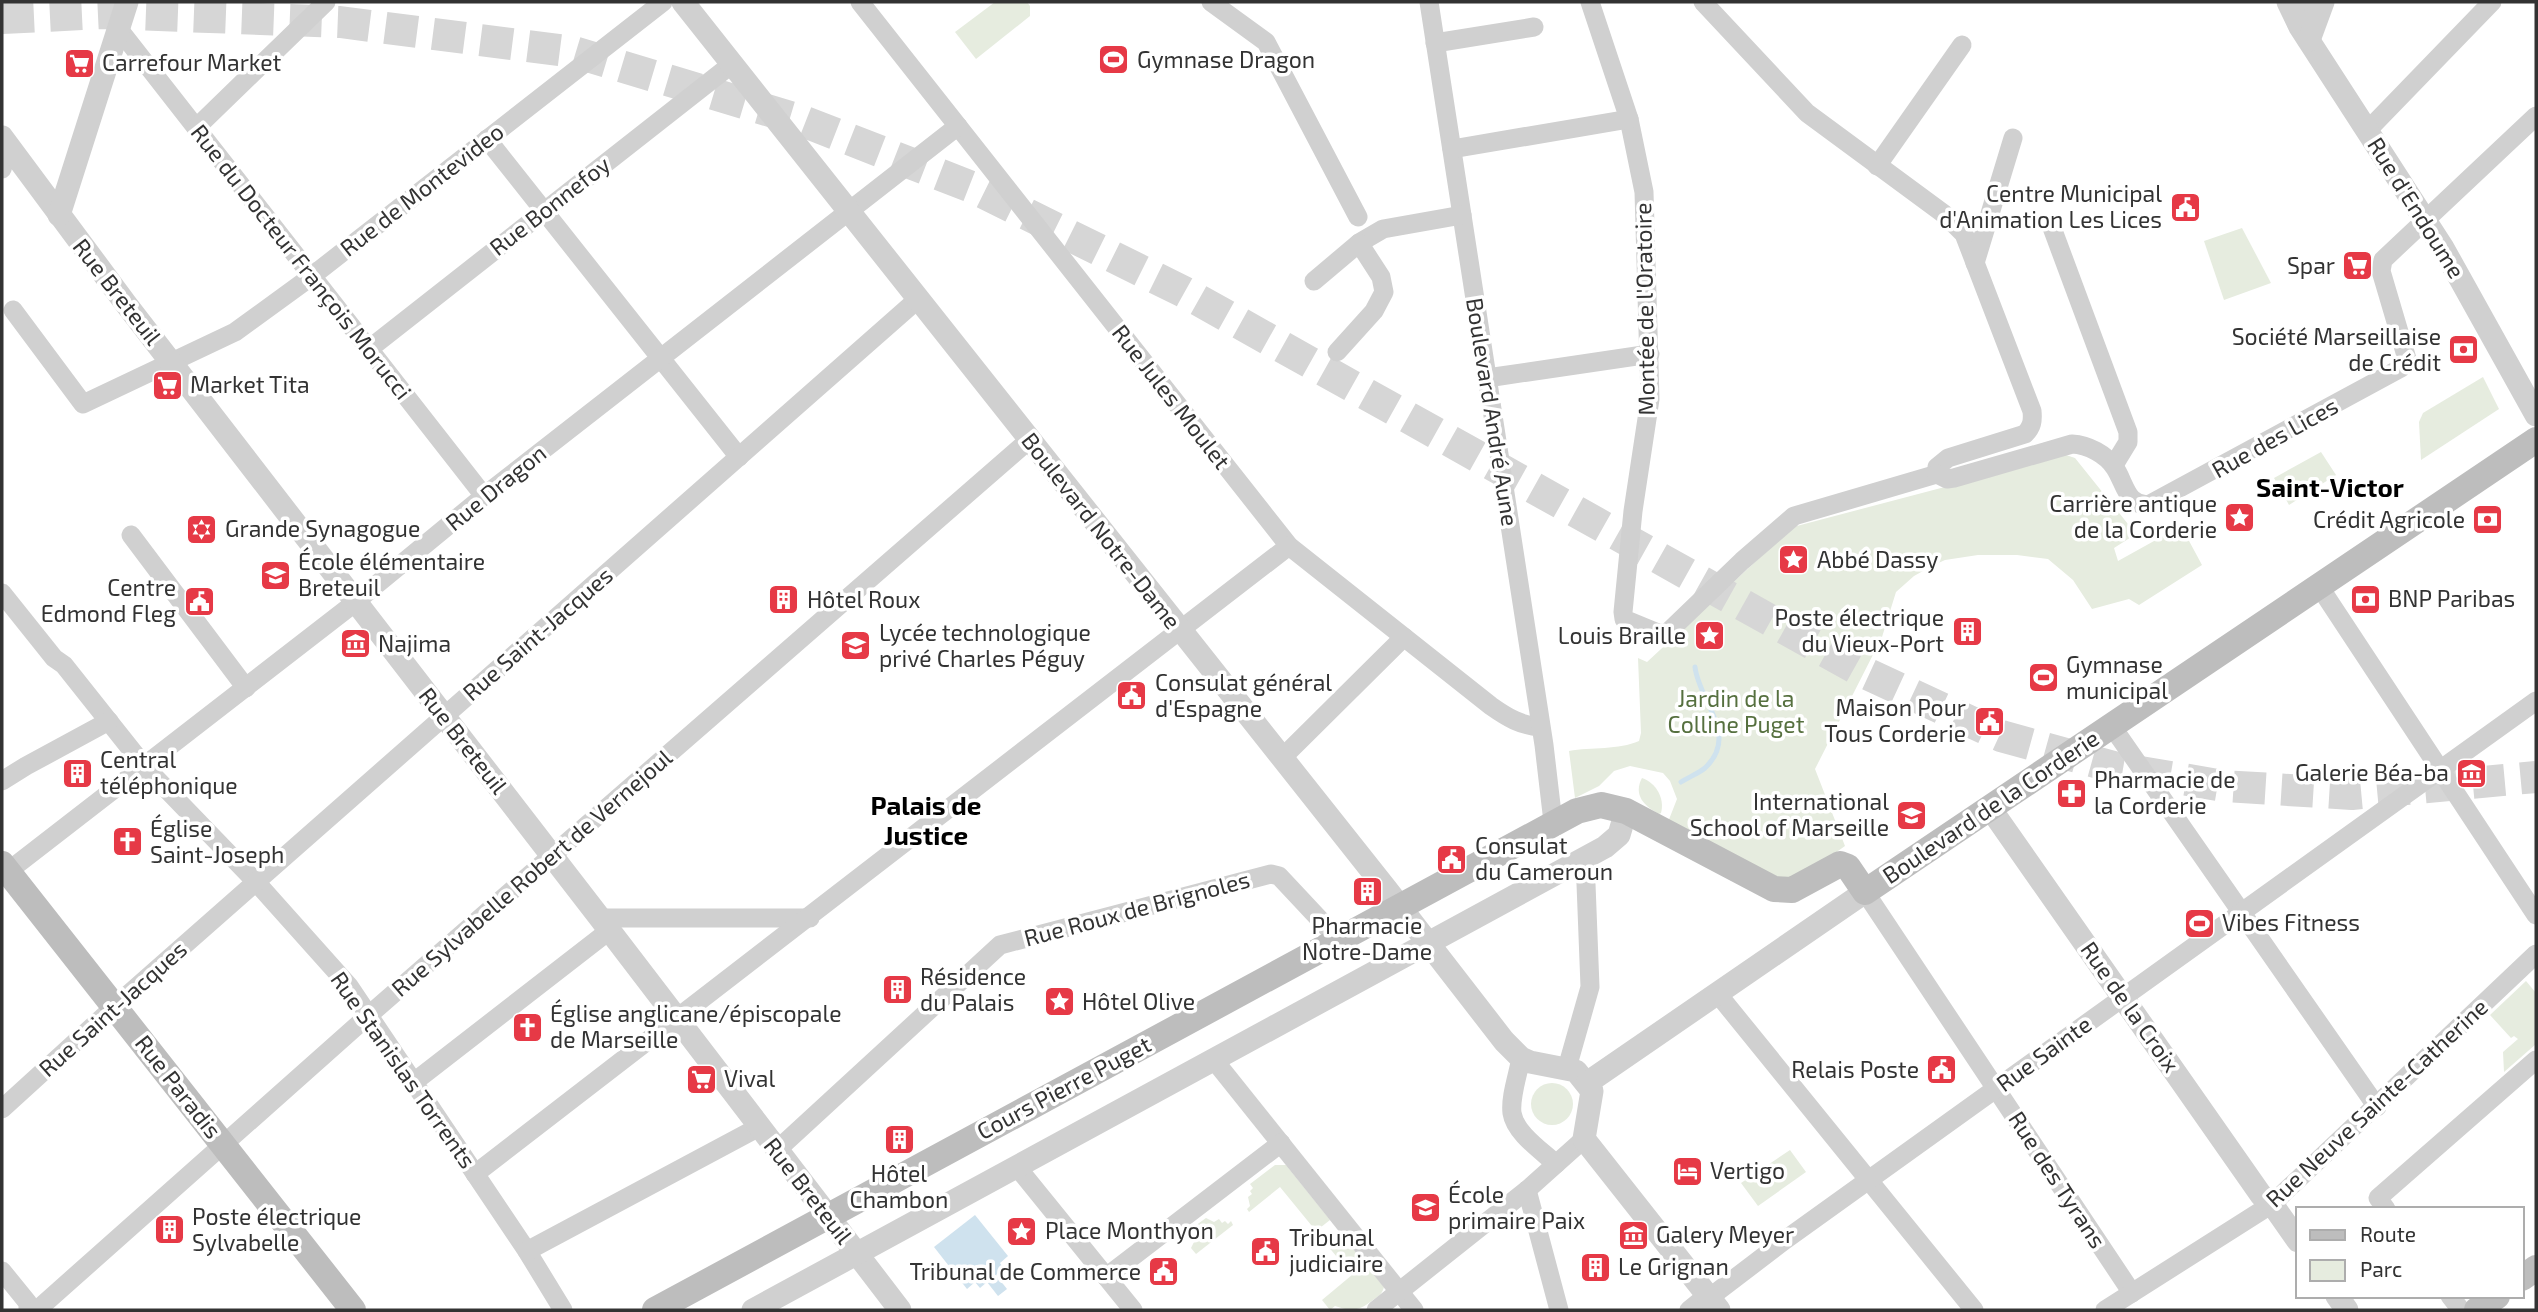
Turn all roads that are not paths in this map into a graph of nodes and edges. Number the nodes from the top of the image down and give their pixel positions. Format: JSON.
{"nodes":[{"id":1,"x":127,"y":2,"type":"edge"},
{"id":2,"x":326,"y":2,"type":"edge"},
{"id":3,"x":663,"y":2,"type":"edge"},
{"id":4,"x":683,"y":2,"type":"edge"},
{"id":5,"x":860,"y":2,"type":"edge"},
{"id":6,"x":1211,"y":2,"type":"edge"},
{"id":7,"x":1429,"y":2,"type":"edge"},
{"id":8,"x":1590,"y":2,"type":"edge"},
{"id":9,"x":1703,"y":2,"type":"edge"},
{"id":10,"x":2288,"y":2,"type":"edge"},
{"id":11,"x":2306,"y":2,"type":"edge"},
{"id":12,"x":2323,"y":2,"type":"edge"},
{"id":13,"x":2493,"y":2,"type":"edge"},
{"id":14,"x":1534,"y":27,"type":"dead end"},
{"id":15,"x":118,"y":29,"type":"junction"},
{"id":16,"x":2304,"y":34,"type":"junction"},
{"id":17,"x":1435,"y":43,"type":"junction"},
{"id":18,"x":1962,"y":46,"type":"dead end"},
{"id":19,"x":732,"y":64,"type":"junction"},
{"id":20,"x":2536,"y":116,"type":"edge"},
{"id":21,"x":1629,"y":119,"type":"junction"},
{"id":22,"x":958,"y":126,"type":"junction"},
{"id":23,"x":195,"y":128,"type":"junction"},
{"id":24,"x":2368,"y":130,"type":"junction"},
{"id":25,"x":2013,"y":138,"type":"dead end"},
{"id":26,"x":487,"y":139,"type":"junction"},
{"id":27,"x":5,"y":142,"type":"edge"},
{"id":28,"x":1451,"y":149,"type":"junction"},
{"id":29,"x":1877,"y":166,"type":"junction"},
{"id":30,"x":2,"y":169,"type":"edge"},
{"id":31,"x":544,"y":211,"type":"junction"},
{"id":32,"x":849,"y":212,"type":"junction"},
{"id":33,"x":59,"y":215,"type":"junction"},
{"id":34,"x":1462,"y":215,"type":"junction"},
{"id":35,"x":1358,"y":217,"type":"dead end"},
{"id":36,"x":2425,"y":220,"type":"junction"},
{"id":37,"x":2051,"y":225,"type":"dead end"},
{"id":38,"x":1359,"y":243,"type":"junction"},
{"id":39,"x":1975,"y":263,"type":"junction"},
{"id":40,"x":312,"y":276,"type":"junction"},
{"id":41,"x":1314,"y":281,"type":"dead end"},
{"id":42,"x":918,"y":299,"type":"junction"},
{"id":43,"x":13,"y":310,"type":"dead end"},
{"id":44,"x":369,"y":349,"type":"junction"},
{"id":45,"x":1337,"y":352,"type":"dead end"},
{"id":46,"x":1650,"y":354,"type":"junction"},
{"id":47,"x":661,"y":358,"type":"junction"},
{"id":48,"x":172,"y":363,"type":"junction"},
{"id":49,"x":1487,"y":379,"type":"junction"},
{"id":50,"x":2536,"y":415,"type":"edge"},
{"id":51,"x":1029,"y":439,"type":"junction"},
{"id":52,"x":2536,"y":440,"type":"edge"},
{"id":53,"x":739,"y":457,"type":"junction"},
{"id":54,"x":2114,"y":465,"type":"junction"},
{"id":55,"x":1937,"y":474,"type":"junction"},
{"id":56,"x":484,"y":496,"type":"junction"},
{"id":57,"x":131,"y":535,"type":"dead end"},
{"id":58,"x":1289,"y":546,"type":"junction"},
{"id":59,"x":2319,"y":586,"type":"junction"},
{"id":60,"x":2,"y":593,"type":"edge"},
{"id":61,"x":355,"y":603,"type":"junction"},
{"id":62,"x":1180,"y":630,"type":"junction"},
{"id":63,"x":1404,"y":637,"type":"junction"},
{"id":64,"x":246,"y":688,"type":"junction"},
{"id":65,"x":2536,"y":701,"type":"edge"},
{"id":66,"x":444,"y":717,"type":"junction"},
{"id":67,"x":109,"y":721,"type":"junction"},
{"id":68,"x":2111,"y":725,"type":"junction"},
{"id":69,"x":1540,"y":727,"type":"junction"},
{"id":70,"x":1282,"y":758,"type":"junction"},
{"id":71,"x":145,"y":767,"type":"junction"},
{"id":72,"x":2441,"y":769,"type":"junction"},
{"id":73,"x":2,"y":781,"type":"edge"},
{"id":74,"x":1990,"y":808,"type":"junction"},
{"id":75,"x":1626,"y":811,"type":"junction"},
{"id":76,"x":1553,"y":822,"type":"junction"},
{"id":77,"x":552,"y":856,"type":"junction"},
{"id":78,"x":1585,"y":858,"type":"junction"},
{"id":79,"x":4,"y":871,"type":"edge"},
{"id":80,"x":257,"y":883,"type":"junction"},
{"id":81,"x":1865,"y":892,"type":"junction"},
{"id":82,"x":1399,"y":906,"type":"junction"},
{"id":83,"x":2241,"y":912,"type":"junction"},
{"id":84,"x":2536,"y":915,"type":"edge"},
{"id":85,"x":810,"y":918,"type":"junction"},
{"id":86,"x":605,"y":924,"type":"junction"},
{"id":87,"x":1338,"y":939,"type":"junction"},
{"id":88,"x":1428,"y":944,"type":"junction"},
{"id":89,"x":2536,"y":954,"type":"edge"},
{"id":90,"x":1717,"y":993,"type":"junction"},
{"id":91,"x":2123,"y":998,"type":"junction"},
{"id":92,"x":114,"y":1007,"type":"junction"},
{"id":93,"x":369,"y":1015,"type":"junction"},
{"id":94,"x":677,"y":1020,"type":"junction"},
{"id":95,"x":1521,"y":1058,"type":"junction"},
{"id":96,"x":1214,"y":1060,"type":"junction"},
{"id":97,"x":2536,"y":1060,"type":"edge"},
{"id":98,"x":1567,"y":1068,"type":"junction"},
{"id":99,"x":414,"y":1082,"type":"junction"},
{"id":100,"x":1587,"y":1083,"type":"junction"},
{"id":101,"x":1997,"y":1088,"type":"junction"},
{"id":102,"x":2377,"y":1107,"type":"junction"},
{"id":103,"x":2,"y":1109,"type":"edge"},
{"id":104,"x":759,"y":1127,"type":"junction"},
{"id":105,"x":1584,"y":1139,"type":"junction"},
{"id":106,"x":1282,"y":1143,"type":"junction"},
{"id":107,"x":224,"y":1146,"type":"junction"},
{"id":108,"x":777,"y":1150,"type":"junction"},
{"id":109,"x":1556,"y":1164,"type":"junction"},
{"id":110,"x":1017,"y":1167,"type":"junction"},
{"id":111,"x":475,"y":1174,"type":"junction"},
{"id":112,"x":1869,"y":1180,"type":"junction"},
{"id":113,"x":1527,"y":1190,"type":"junction"},
{"id":114,"x":2272,"y":1204,"type":"junction"},
{"id":115,"x":2385,"y":1207,"type":"edge"},
{"id":116,"x":827,"y":1216,"type":"junction"},
{"id":117,"x":2296,"y":1238,"type":"edge"},
{"id":118,"x":527,"y":1251,"type":"junction"},
{"id":119,"x":857,"y":1254,"type":"junction"},
{"id":120,"x":2,"y":1271,"type":"edge"},
{"id":121,"x":1106,"y":1277,"type":"junction"},
{"id":122,"x":1399,"y":1292,"type":"junction"},
{"id":123,"x":2132,"y":1293,"type":"junction"},
{"id":124,"x":2494,"y":1298,"type":"edge"},
{"id":125,"x":1714,"y":1304,"type":"edge"},
{"id":126,"x":27,"y":1310,"type":"edge"},
{"id":127,"x":37,"y":1310,"type":"edge"},
{"id":128,"x":353,"y":1310,"type":"edge"},
{"id":129,"x":563,"y":1310,"type":"edge"},
{"id":130,"x":655,"y":1310,"type":"edge"},
{"id":131,"x":753,"y":1310,"type":"edge"},
{"id":132,"x":900,"y":1310,"type":"edge"},
{"id":133,"x":1133,"y":1310,"type":"edge"},
{"id":134,"x":1376,"y":1310,"type":"edge"},
{"id":135,"x":1414,"y":1310,"type":"edge"},
{"id":136,"x":1559,"y":1310,"type":"edge"},
{"id":137,"x":1689,"y":1310,"type":"edge"},
{"id":138,"x":1974,"y":1310,"type":"edge"},
{"id":139,"x":2105,"y":1310,"type":"edge"},
{"id":140,"x":2477,"y":1310,"type":"edge"}],
"edges":[{"from":1,"to":15,"type":"street"},
{"from":2,"to":23,"type":"street"},
{"from":3,"to":26,"type":"street","name":"Rue de Montevideo"},
{"from":4,"to":19,"type":"street","name":"Boulevard Notre-Dame"},
{"from":5,"to":22,"type":"street","name":"Rue Jules Moulet"},
{"from":6,"to":35,"type":"street"},
{"from":7,"to":17,"type":"street","name":"Boulevard André Aune"},
{"from":8,"to":21,"type":"street","name":"Montée de l'Oratoire"},
{"from":9,"to":29,"type":"street"},
{"from":10,"to":16,"type":"street","name":"Rue d'Endoume"},
{"from":11,"to":16,"type":"street"},
{"from":12,"to":16,"type":"street"},
{"from":13,"to":24,"type":"street"},
{"from":14,"to":17,"type":"street"},
{"from":15,"to":23,"type":"street","name":"Rue du Docteur François Morucci"},
{"from":15,"to":33,"type":"street"},
{"from":16,"to":24,"type":"street","name":"Rue d'Endoume"},
{"from":17,"to":28,"type":"street","name":"Boulevard André Aune"},
{"from":18,"to":29,"type":"street"},
{"from":19,"to":31,"type":"street","name":"Rue Bonnefoy"},
{"from":19,"to":32,"type":"street","name":"Boulevard Notre-Dame"},
{"from":20,"to":36,"type":"street"},
{"from":21,"to":28,"type":"street"},
{"from":21,"to":46,"type":"street","name":"Montée de l'Oratoire"},
{"from":22,"to":32,"type":"street","name":"Rue Dragon"},
{"from":22,"to":58,"type":"street","name":"Rue Jules Moulet"},
{"from":23,"to":40,"type":"street","name":"Rue du Docteur François Morucci"},
{"from":24,"to":36,"type":"street","name":"Rue d'Endoume"},
{"from":25,"to":39,"type":"street"},
{"from":26,"to":31,"type":"street"},
{"from":26,"to":40,"type":"street","name":"Rue de Montevideo"},
{"from":27,"to":30,"type":"street"},
{"from":27,"to":33,"type":"street","name":"Rue Breteuil"},
{"from":28,"to":34,"type":"street","name":"Boulevard André Aune"},
{"from":29,"to":39,"type":"street"},
{"from":31,"to":44,"type":"street","name":"Rue Bonnefoy"},
{"from":31,"to":47,"type":"street"},
{"from":32,"to":42,"type":"street","name":"Boulevard Notre-Dame"},
{"from":32,"to":47,"type":"street","name":"Rue Dragon"},
{"from":33,"to":48,"type":"street","name":"Rue Breteuil"},
{"from":34,"to":38,"type":"street"},
{"from":34,"to":49,"type":"street","name":"Boulevard André Aune"},
{"from":36,"to":50,"type":"street","name":"Rue d'Endoume"},
{"from":36,"to":54,"type":"street","name":"Rue des Lices"},
{"from":37,"to":54,"type":"street"},
{"from":38,"to":41,"type":"street"},
{"from":38,"to":45,"type":"street"},
{"from":39,"to":55,"type":"street"},
{"from":40,"to":44,"type":"street","name":"Rue du Docteur François Morucci"},
{"from":40,"to":48,"type":"street","name":"Rue de Montevideo"},
{"from":42,"to":51,"type":"street","name":"Boulevard Notre-Dame"},
{"from":42,"to":53,"type":"street","name":"Rue Saint-Jacques"},
{"from":43,"to":48,"type":"street","name":"Rue de Montevideo"},
{"from":44,"to":56,"type":"street","name":"Rue du Docteur François Morucci"},
{"from":46,"to":49,"type":"street"},
{"from":46,"to":55,"type":"street","name":"Montée de l'Oratoire"},
{"from":47,"to":53,"type":"street"},
{"from":47,"to":56,"type":"street","name":"Rue Dragon"},
{"from":48,"to":61,"type":"street","name":"Rue Breteuil"},
{"from":49,"to":69,"type":"street","name":"Boulevard André Aune"},
{"from":51,"to":62,"type":"street","name":"Boulevard Notre-Dame"},
{"from":51,"to":77,"type":"street","name":"Rue Sylvabelle Robert de Vernejoul"},
{"from":52,"to":59,"type":"main road","name":"Boulevard de la Corderie"},
{"from":53,"to":66,"type":"street","name":"Rue Saint-Jacques"},
{"from":54,"to":55,"type":"street","name":"Rue des Lices"},
{"from":56,"to":61,"type":"street","name":"Rue Dragon"},
{"from":57,"to":64,"type":"street"},
{"from":58,"to":62,"type":"street"},
{"from":58,"to":63,"type":"street","name":"Rue Jules Moulet"},
{"from":59,"to":68,"type":"main road","name":"Boulevard de la Corderie"},
{"from":59,"to":72,"type":"street"},
{"from":60,"to":67,"type":"street","name":"Rue Stanislas Torrents"},
{"from":61,"to":64,"type":"street","name":"Rue Dragon"},
{"from":61,"to":66,"type":"street","name":"Rue Breteuil"},
{"from":62,"to":70,"type":"street","name":"Boulevard Notre-Dame"},
{"from":62,"to":85,"type":"street"},
{"from":63,"to":69,"type":"street","name":"Rue Jules Moulet"},
{"from":63,"to":70,"type":"street"},
{"from":64,"to":71,"type":"street","name":"Rue Dragon"},
{"from":65,"to":72,"type":"street","name":"Rue Sainte"},
{"from":66,"to":77,"type":"street","name":"Rue Breteuil"},
{"from":66,"to":80,"type":"street","name":"Rue Saint-Jacques"},
{"from":67,"to":71,"type":"street","name":"Rue Stanislas Torrents"},
{"from":67,"to":73,"type":"street"},
{"from":68,"to":74,"type":"main road","name":"Boulevard de la Corderie"},
{"from":68,"to":83,"type":"street"},
{"from":69,"to":76,"type":"street","name":"Boulevard André Aune"},
{"from":70,"to":82,"type":"street","name":"Boulevard Notre-Dame"},
{"from":71,"to":79,"type":"street","name":"Rue Dragon"},
{"from":71,"to":80,"type":"street","name":"Rue Stanislas Torrents"},
{"from":72,"to":83,"type":"street","name":"Rue Sainte"},
{"from":72,"to":84,"type":"street"},
{"from":74,"to":81,"type":"main road","name":"Boulevard de la Corderie"},
{"from":74,"to":91,"type":"street","name":"Rue de la Croix"},
{"from":75,"to":76,"type":"main road","name":"Cours Pierre Puget"},
{"from":75,"to":78,"type":"street","name":"Cours Pierre Puget"},
{"from":75,"to":81,"type":"main road","name":"Cours Pierre Puget"},
{"from":76,"to":82,"type":"main road","name":"Cours Pierre Puget"},
{"from":77,"to":86,"type":"street","name":"Rue Breteuil"},
{"from":77,"to":93,"type":"street","name":"Rue Sylvabelle Robert de Vernejoul"},
{"from":78,"to":88,"type":"street","name":"Cours Pierre Puget"},
{"from":78,"to":98,"type":"street"},
{"from":79,"to":92,"type":"main road","name":"Rue Paradis"},
{"from":80,"to":92,"type":"street","name":"Rue Saint-Jacques"},
{"from":80,"to":93,"type":"street","name":"Rue Stanislas Torrents"},
{"from":81,"to":90,"type":"street","name":"Boulevard de la Corderie"},
{"from":81,"to":101,"type":"street","name":"Rue des Tyrans"},
{"from":82,"to":87,"type":"main road","name":"Cours Pierre Puget"},
{"from":82,"to":88,"type":"street","name":"Boulevard Notre-Dame"},
{"from":83,"to":91,"type":"street","name":"Rue Sainte"},
{"from":83,"to":102,"type":"street"},
{"from":85,"to":86,"type":"street"},
{"from":85,"to":94,"type":"street"},
{"from":86,"to":94,"type":"street","name":"Rue Breteuil"},
{"from":86,"to":99,"type":"street"},
{"from":87,"to":108,"type":"street","name":"Rue Roux de Brignoles"},
{"from":87,"to":116,"type":"main road","name":"Cours Pierre Puget"},
{"from":88,"to":95,"type":"street","name":"Boulevard Notre-Dame"},
{"from":88,"to":96,"type":"street","name":"Cours Pierre Puget"},
{"from":89,"to":102,"type":"street","name":"Rue Neuve Sainte-Catherine"},
{"from":90,"to":100,"type":"street","name":"Boulevard de la Corderie"},
{"from":90,"to":112,"type":"street"},
{"from":91,"to":101,"type":"street","name":"Rue Sainte"},
{"from":91,"to":114,"type":"street","name":"Rue de la Croix"},
{"from":92,"to":103,"type":"street","name":"Rue Saint-Jacques"},
{"from":92,"to":107,"type":"main road","name":"Rue Paradis"},
{"from":93,"to":99,"type":"street","name":"Rue Stanislas Torrents"},
{"from":93,"to":107,"type":"street","name":"Rue Sylvabelle Robert de Vernejoul"},
{"from":94,"to":104,"type":"street","name":"Rue Breteuil"},
{"from":94,"to":111,"type":"street"},
{"from":95,"to":98,"type":"street"},
{"from":95,"to":109,"type":"street"},
{"from":96,"to":106,"type":"street"},
{"from":96,"to":110,"type":"street","name":"Cours Pierre Puget"},
{"from":97,"to":115,"type":"street"},
{"from":98,"to":100,"type":"street"},
{"from":99,"to":111,"type":"street","name":"Rue Stanislas Torrents"},
{"from":100,"to":105,"type":"street"},
{"from":101,"to":112,"type":"street","name":"Rue Sainte"},
{"from":101,"to":123,"type":"street","name":"Rue des Tyrans"},
{"from":102,"to":114,"type":"street","name":"Rue Neuve Sainte-Catherine"},
{"from":104,"to":108,"type":"street","name":"Rue Breteuil"},
{"from":104,"to":118,"type":"street"},
{"from":105,"to":109,"type":"street"},
{"from":105,"to":125,"type":"street"},
{"from":106,"to":121,"type":"street"},
{"from":106,"to":122,"type":"street"},
{"from":107,"to":127,"type":"street","name":"Rue Sylvabelle Robert de Vernejoul"},
{"from":107,"to":128,"type":"main road","name":"Rue Paradis"},
{"from":108,"to":116,"type":"street","name":"Rue Breteuil"},
{"from":109,"to":113,"type":"street"},
{"from":110,"to":119,"type":"street","name":"Cours Pierre Puget"},
{"from":110,"to":121,"type":"street"},
{"from":111,"to":118,"type":"street","name":"Rue Stanislas Torrents"},
{"from":112,"to":125,"type":"street","name":"Rue Sainte"},
{"from":112,"to":138,"type":"street"},
{"from":113,"to":122,"type":"street"},
{"from":113,"to":136,"type":"street"},
{"from":114,"to":117,"type":"street","name":"Rue de la Croix"},
{"from":114,"to":123,"type":"street","name":"Rue Neuve Sainte-Catherine"},
{"from":116,"to":119,"type":"street","name":"Rue Breteuil"},
{"from":116,"to":130,"type":"main road","name":"Cours Pierre Puget"},
{"from":118,"to":129,"type":"street","name":"Rue Stanislas Torrents"},
{"from":119,"to":131,"type":"street","name":"Cours Pierre Puget"},
{"from":119,"to":132,"type":"street","name":"Rue Breteuil"},
{"from":120,"to":126,"type":"street"},
{"from":121,"to":133,"type":"street"},
{"from":122,"to":134,"type":"street"},
{"from":122,"to":135,"type":"street"},
{"from":123,"to":139,"type":"street","name":"Rue Neuve Sainte-Catherine"},
{"from":124,"to":140,"type":"main road"},
{"from":125,"to":137,"type":"street","name":"Rue Sainte"}]}
